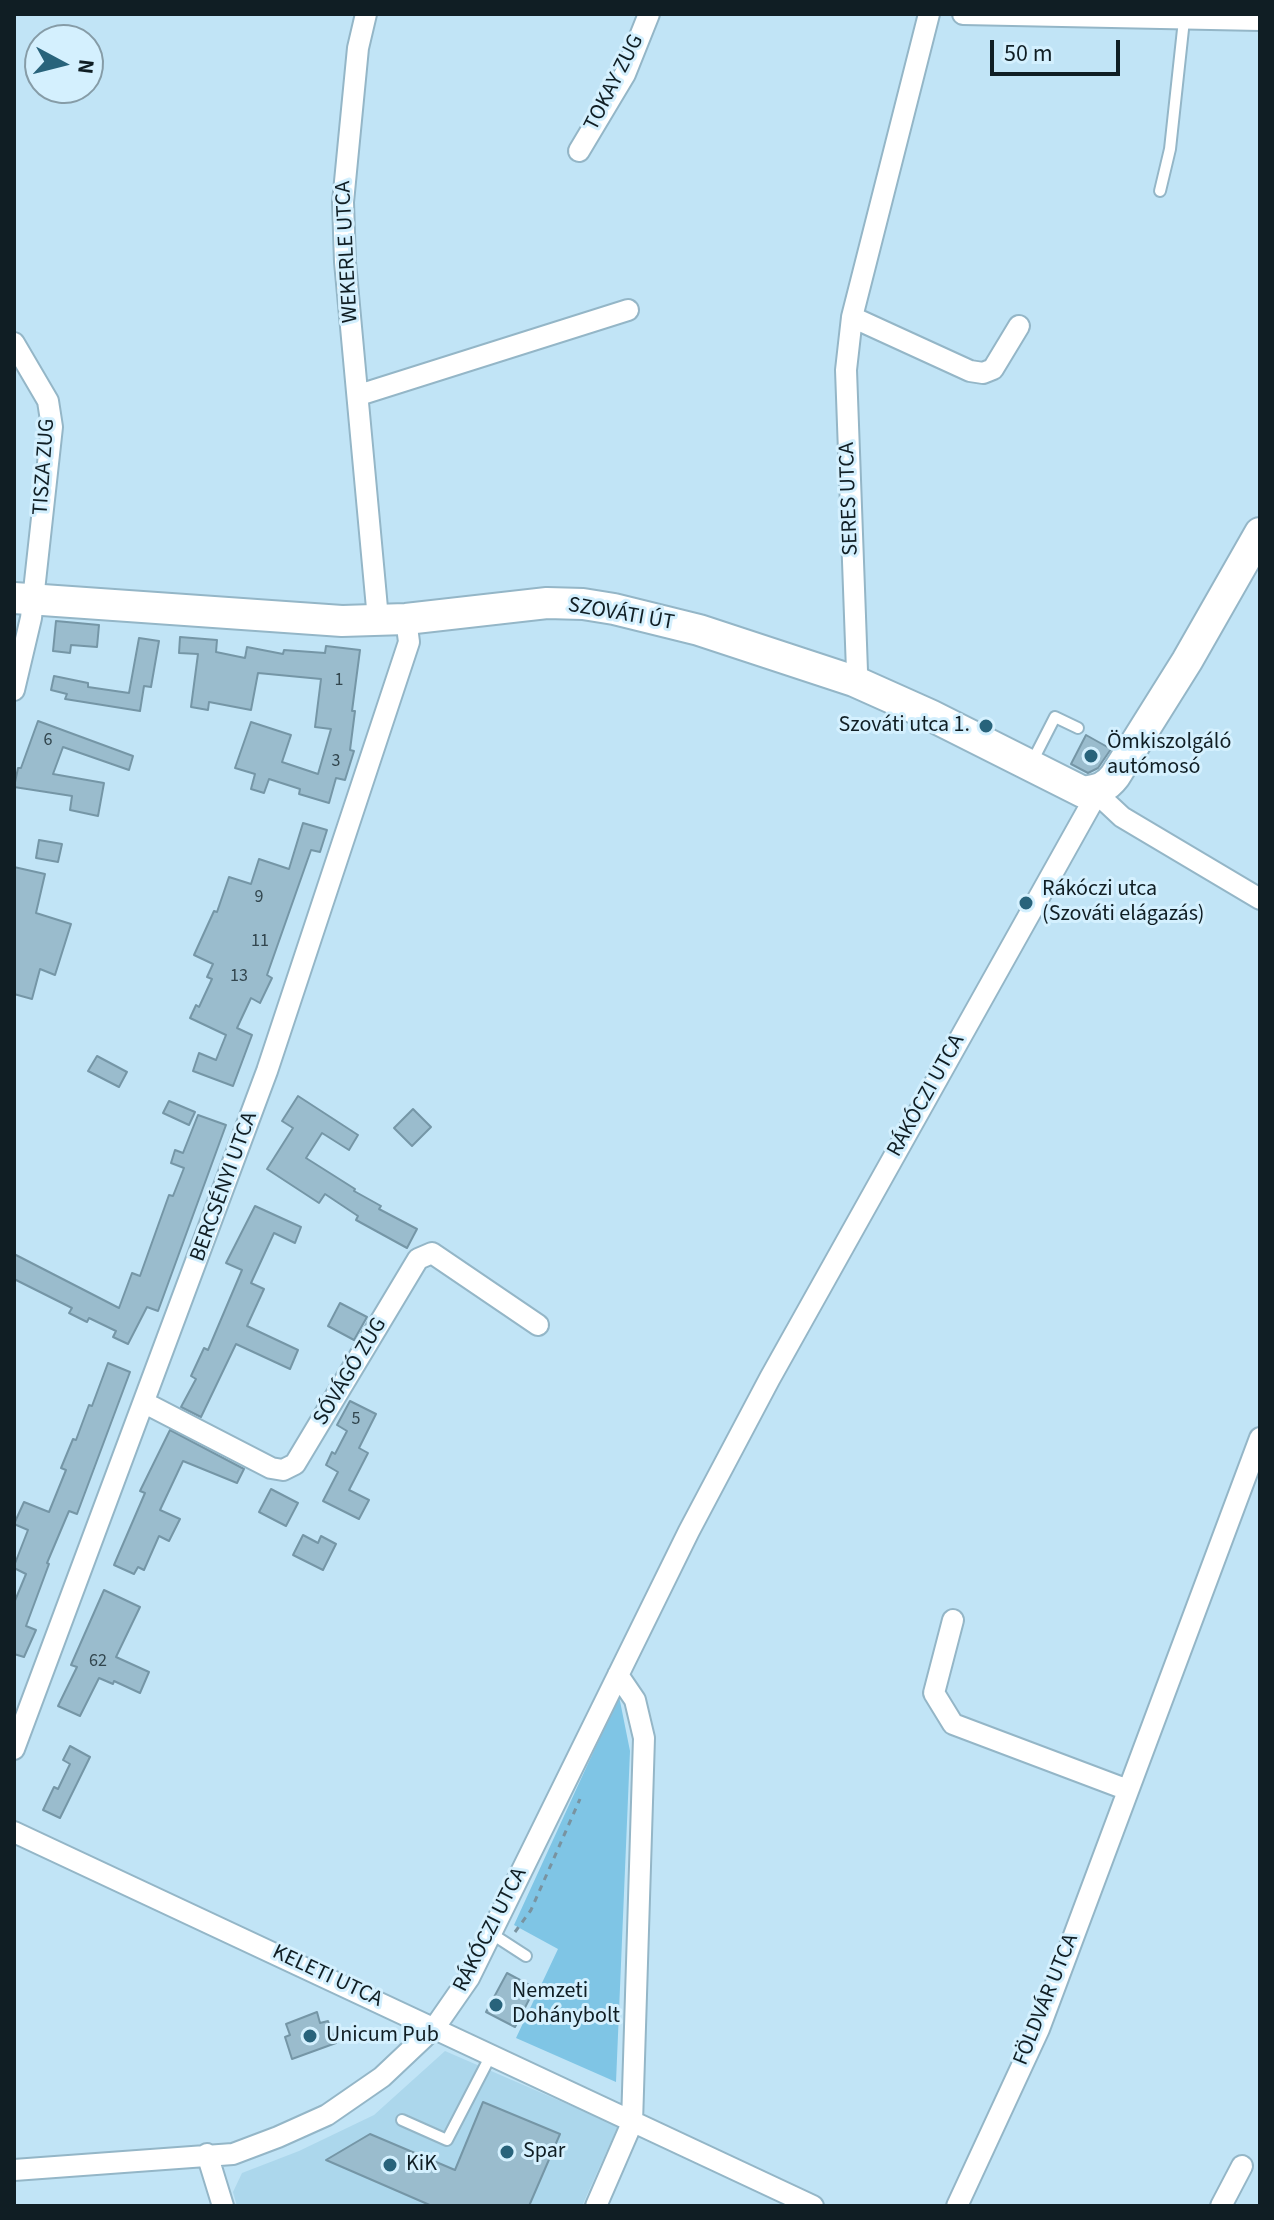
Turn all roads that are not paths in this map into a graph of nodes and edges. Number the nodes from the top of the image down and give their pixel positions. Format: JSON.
{"nodes":[{"id":1,"x":366,"y":14,"type":"edge"},
{"id":2,"x":649,"y":14,"type":"edge"},
{"id":3,"x":929,"y":14,"type":"edge"},
{"id":4,"x":963,"y":14,"type":"edge"},
{"id":5,"x":1184,"y":20,"type":"junction"},
{"id":6,"x":1260,"y":20,"type":"edge"},
{"id":7,"x":579,"y":151,"type":"dead end"},
{"id":8,"x":1160,"y":191,"type":"dead end"},
{"id":9,"x":628,"y":310,"type":"dead end"},
{"id":10,"x":852,"y":317,"type":"junction"},
{"id":11,"x":1019,"y":326,"type":"dead end"},
{"id":12,"x":14,"y":343,"type":"edge"},
{"id":13,"x":359,"y":395,"type":"junction"},
{"id":14,"x":1260,"y":533,"type":"edge"},
{"id":15,"x":24,"y":599,"type":"edge"},
{"id":16,"x":392,"y":619,"type":"junction"},
{"id":17,"x":854,"y":681,"type":"junction"},
{"id":18,"x":14,"y":690,"type":"edge"},
{"id":19,"x":1078,"y":728,"type":"dead end"},
{"id":20,"x":1031,"y":764,"type":"junction"},
{"id":21,"x":1099,"y":790,"type":"junction"},
{"id":22,"x":1260,"y":899,"type":"edge"},
{"id":23,"x":538,"y":1325,"type":"dead end"},
{"id":24,"x":145,"y":1403,"type":"junction"},
{"id":25,"x":1260,"y":1438,"type":"edge"},
{"id":26,"x":953,"y":1620,"type":"dead end"},
{"id":27,"x":618,"y":1675,"type":"junction"},
{"id":28,"x":14,"y":1749,"type":"edge"},
{"id":29,"x":1128,"y":1790,"type":"junction"},
{"id":30,"x":14,"y":1832,"type":"edge"},
{"id":31,"x":492,"y":1934,"type":"junction"},
{"id":32,"x":526,"y":1956,"type":"dead end"},
{"id":33,"x":435,"y":2027,"type":"junction"},
{"id":34,"x":491,"y":2055,"type":"junction"},
{"id":35,"x":402,"y":2120,"type":"dead end"},
{"id":36,"x":632,"y":2123,"type":"junction"},
{"id":37,"x":207,"y":2154,"type":"junction"},
{"id":38,"x":1242,"y":2166,"type":"dead end"},
{"id":39,"x":14,"y":2170,"type":"edge"},
{"id":40,"x":223,"y":2206,"type":"edge"},
{"id":41,"x":596,"y":2206,"type":"edge"},
{"id":42,"x":813,"y":2206,"type":"edge"},
{"id":43,"x":957,"y":2206,"type":"edge"},
{"id":44,"x":1221,"y":2206,"type":"edge"}],
"edges":[{"from":1,"to":13,"type":"street","name":"WEKERLE UTCA"},
{"from":2,"to":7,"type":"street","name":"TOKAY ZUG"},
{"from":3,"to":10,"type":"street","name":"SERES UTCA"},
{"from":4,"to":5,"type":"street"},
{"from":5,"to":6,"type":"street"},
{"from":5,"to":8,"type":"lane"},
{"from":9,"to":13,"type":"street"},
{"from":10,"to":11,"type":"street"},
{"from":10,"to":17,"type":"street","name":"SERES UTCA"},
{"from":12,"to":15,"type":"street","name":"TISZA ZUG"},
{"from":13,"to":16,"type":"street","name":"WEKERLE UTCA"},
{"from":14,"to":21,"type":"main road","name":"RÁKÓCZI UTCA"},
{"from":15,"to":16,"type":"main road","name":"SZOVÁTI ÚT"},
{"from":15,"to":18,"type":"street","name":"TISZA ZUG"},
{"from":16,"to":17,"type":"main road","name":"SZOVÁTI ÚT"},
{"from":16,"to":24,"type":"street","name":"BERCSÉNYI UTCA"},
{"from":17,"to":20,"type":"main road","name":"SZOVÁTI ÚT"},
{"from":19,"to":20,"type":"lane"},
{"from":20,"to":21,"type":"main road","name":"SZOVÁTI ÚT"},
{"from":21,"to":22,"type":"street"},
{"from":21,"to":27,"type":"street","name":"RÁKÓCZI UTCA"},
{"from":23,"to":24,"type":"street","name":"SÓVÁGÓ ZUG"},
{"from":24,"to":28,"type":"street","name":"BERCSÉNYI UTCA"},
{"from":25,"to":29,"type":"street","name":"FÖLDVÁR UTCA"},
{"from":26,"to":29,"type":"street"},
{"from":27,"to":31,"type":"street","name":"RÁKÓCZI UTCA"},
{"from":27,"to":36,"type":"street"},
{"from":29,"to":43,"type":"street","name":"FÖLDVÁR UTCA"},
{"from":30,"to":33,"type":"street","name":"KELETI UTCA"},
{"from":31,"to":32,"type":"lane"},
{"from":31,"to":33,"type":"street","name":"RÁKÓCZI UTCA"},
{"from":33,"to":34,"type":"street","name":"KELETI UTCA"},
{"from":33,"to":37,"type":"street","name":"RÁKÓCZI UTCA"},
{"from":34,"to":35,"type":"lane"},
{"from":34,"to":36,"type":"street","name":"KELETI UTCA"},
{"from":36,"to":41,"type":"street"},
{"from":36,"to":42,"type":"street","name":"KELETI UTCA"},
{"from":37,"to":39,"type":"street","name":"RÁKÓCZI UTCA"},
{"from":37,"to":40,"type":"street"},
{"from":38,"to":44,"type":"street"}]}
